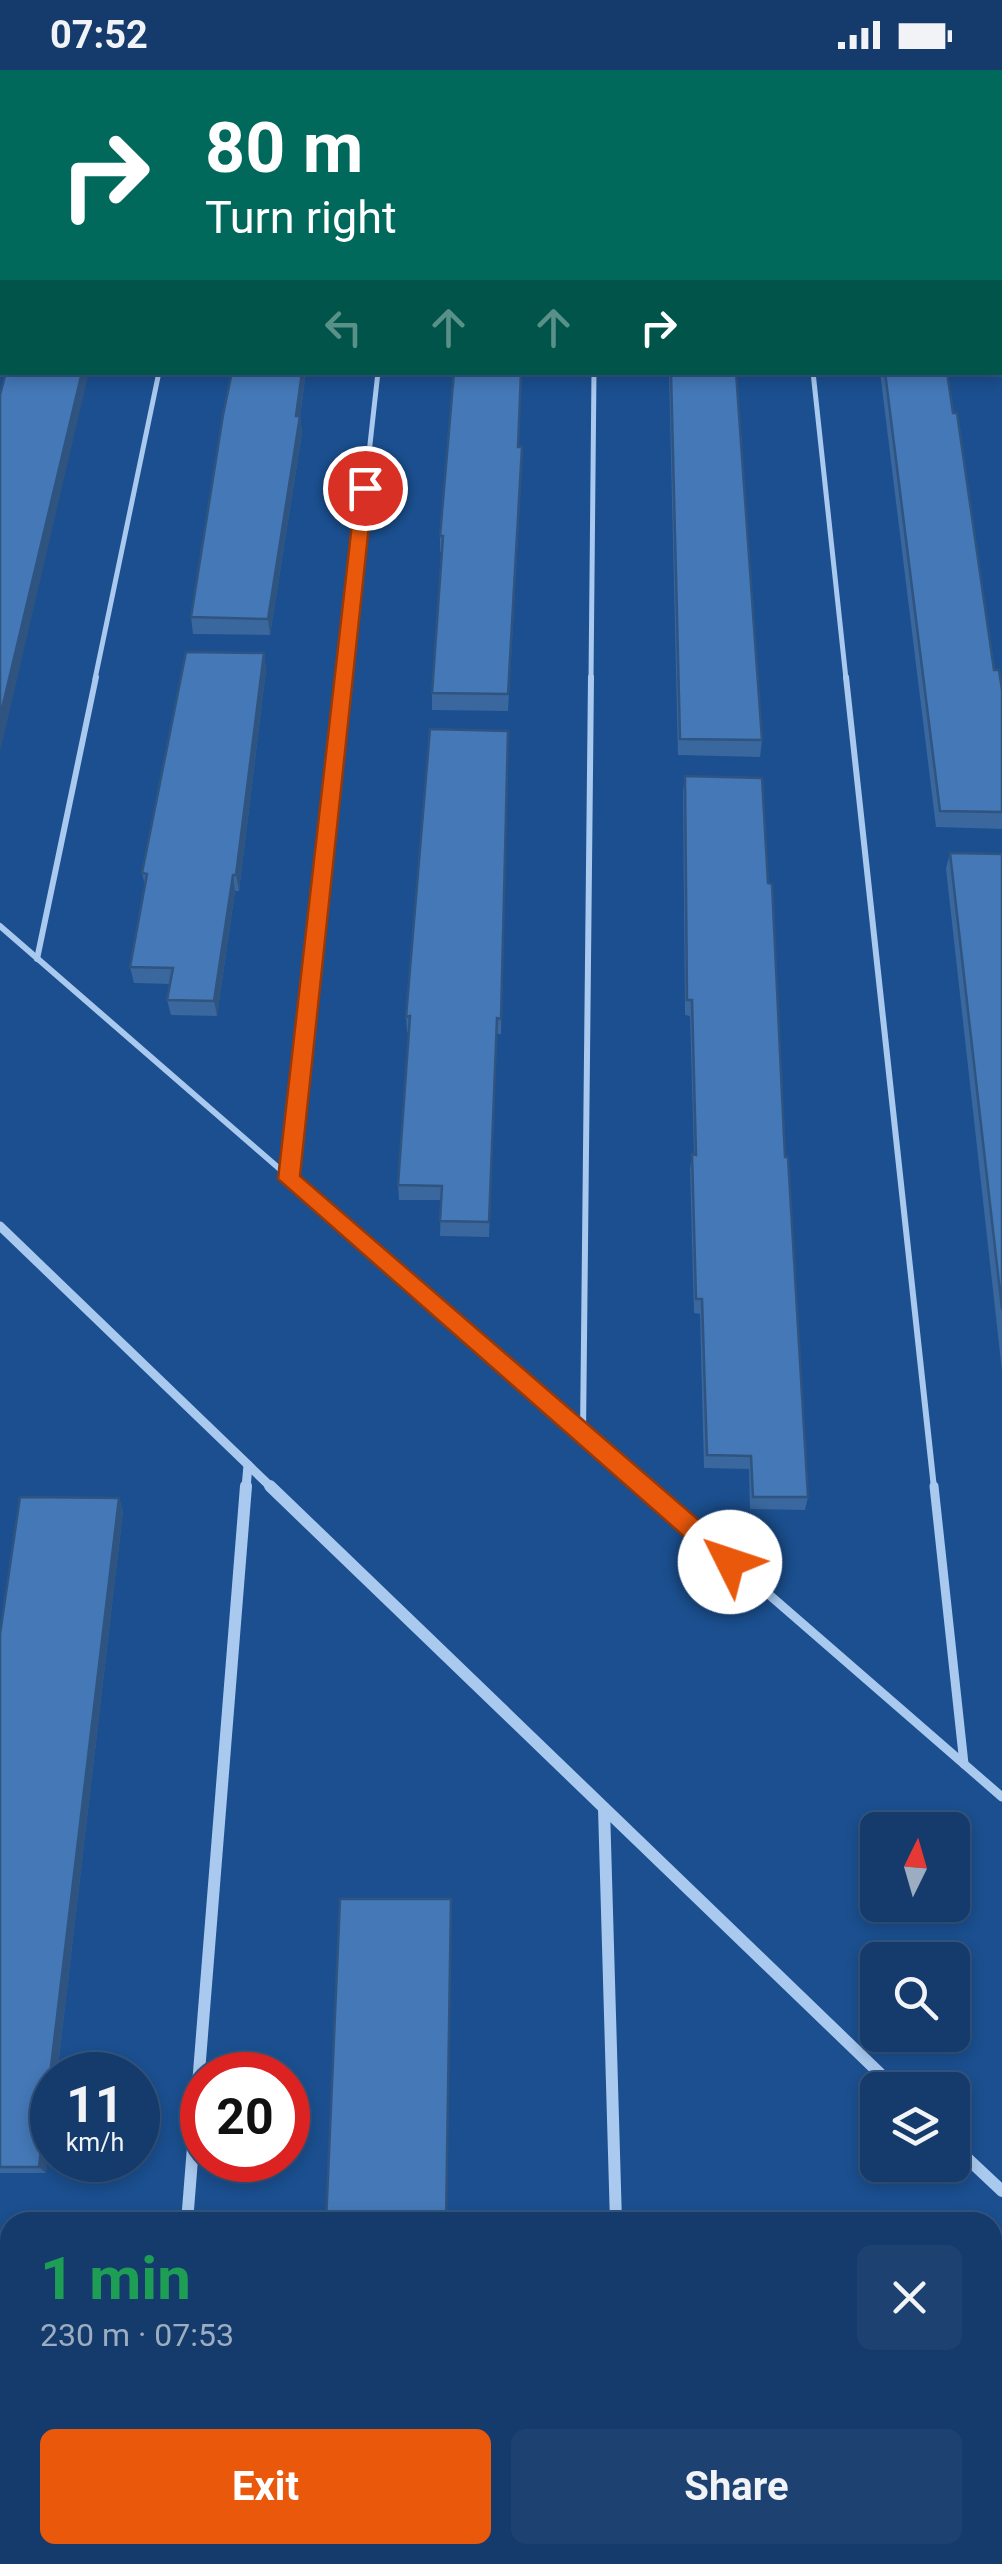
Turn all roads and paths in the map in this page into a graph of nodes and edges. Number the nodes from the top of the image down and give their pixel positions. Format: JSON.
{"nodes":[{"id":1,"x":158,"y":375,"type":"edge"},
{"id":2,"x":378,"y":375,"type":"edge"},
{"id":3,"x":594,"y":375,"type":"edge"},
{"id":4,"x":813,"y":375,"type":"edge"},
{"id":5,"x":0,"y":926,"type":"edge"},
{"id":6,"x":36,"y":959,"type":"junction"},
{"id":7,"x":289,"y":1179,"type":"junction"},
{"id":8,"x":0,"y":1226,"type":"edge"},
{"id":9,"x":584,"y":1435,"type":"junction"},
{"id":10,"x":248,"y":1464,"type":"junction"},
{"id":11,"x":964,"y":1764,"type":"junction"},
{"id":12,"x":1002,"y":1797,"type":"edge"},
{"id":13,"x":604,"y":1808,"type":"junction"},
{"id":14,"x":878,"y":2072,"type":"edge"},
{"id":15,"x":970,"y":2161,"type":"edge"},
{"id":16,"x":1002,"y":2191,"type":"edge"},
{"id":17,"x":188,"y":2212,"type":"edge"},
{"id":18,"x":616,"y":2212,"type":"edge"}],
"edges":[{"from":1,"to":6,"type":"lane"},
{"from":2,"to":7,"type":"lane"},
{"from":3,"to":9,"type":"lane"},
{"from":4,"to":11,"type":"lane"},
{"from":5,"to":6,"type":"lane"},
{"from":6,"to":7,"type":"lane"},
{"from":7,"to":9,"type":"lane"},
{"from":8,"to":10,"type":"street"},
{"from":9,"to":11,"type":"lane"},
{"from":10,"to":13,"type":"street"},
{"from":10,"to":17,"type":"street"},
{"from":11,"to":12,"type":"lane"},
{"from":13,"to":14,"type":"street"},
{"from":13,"to":18,"type":"street"},
{"from":15,"to":16,"type":"street"}]}
